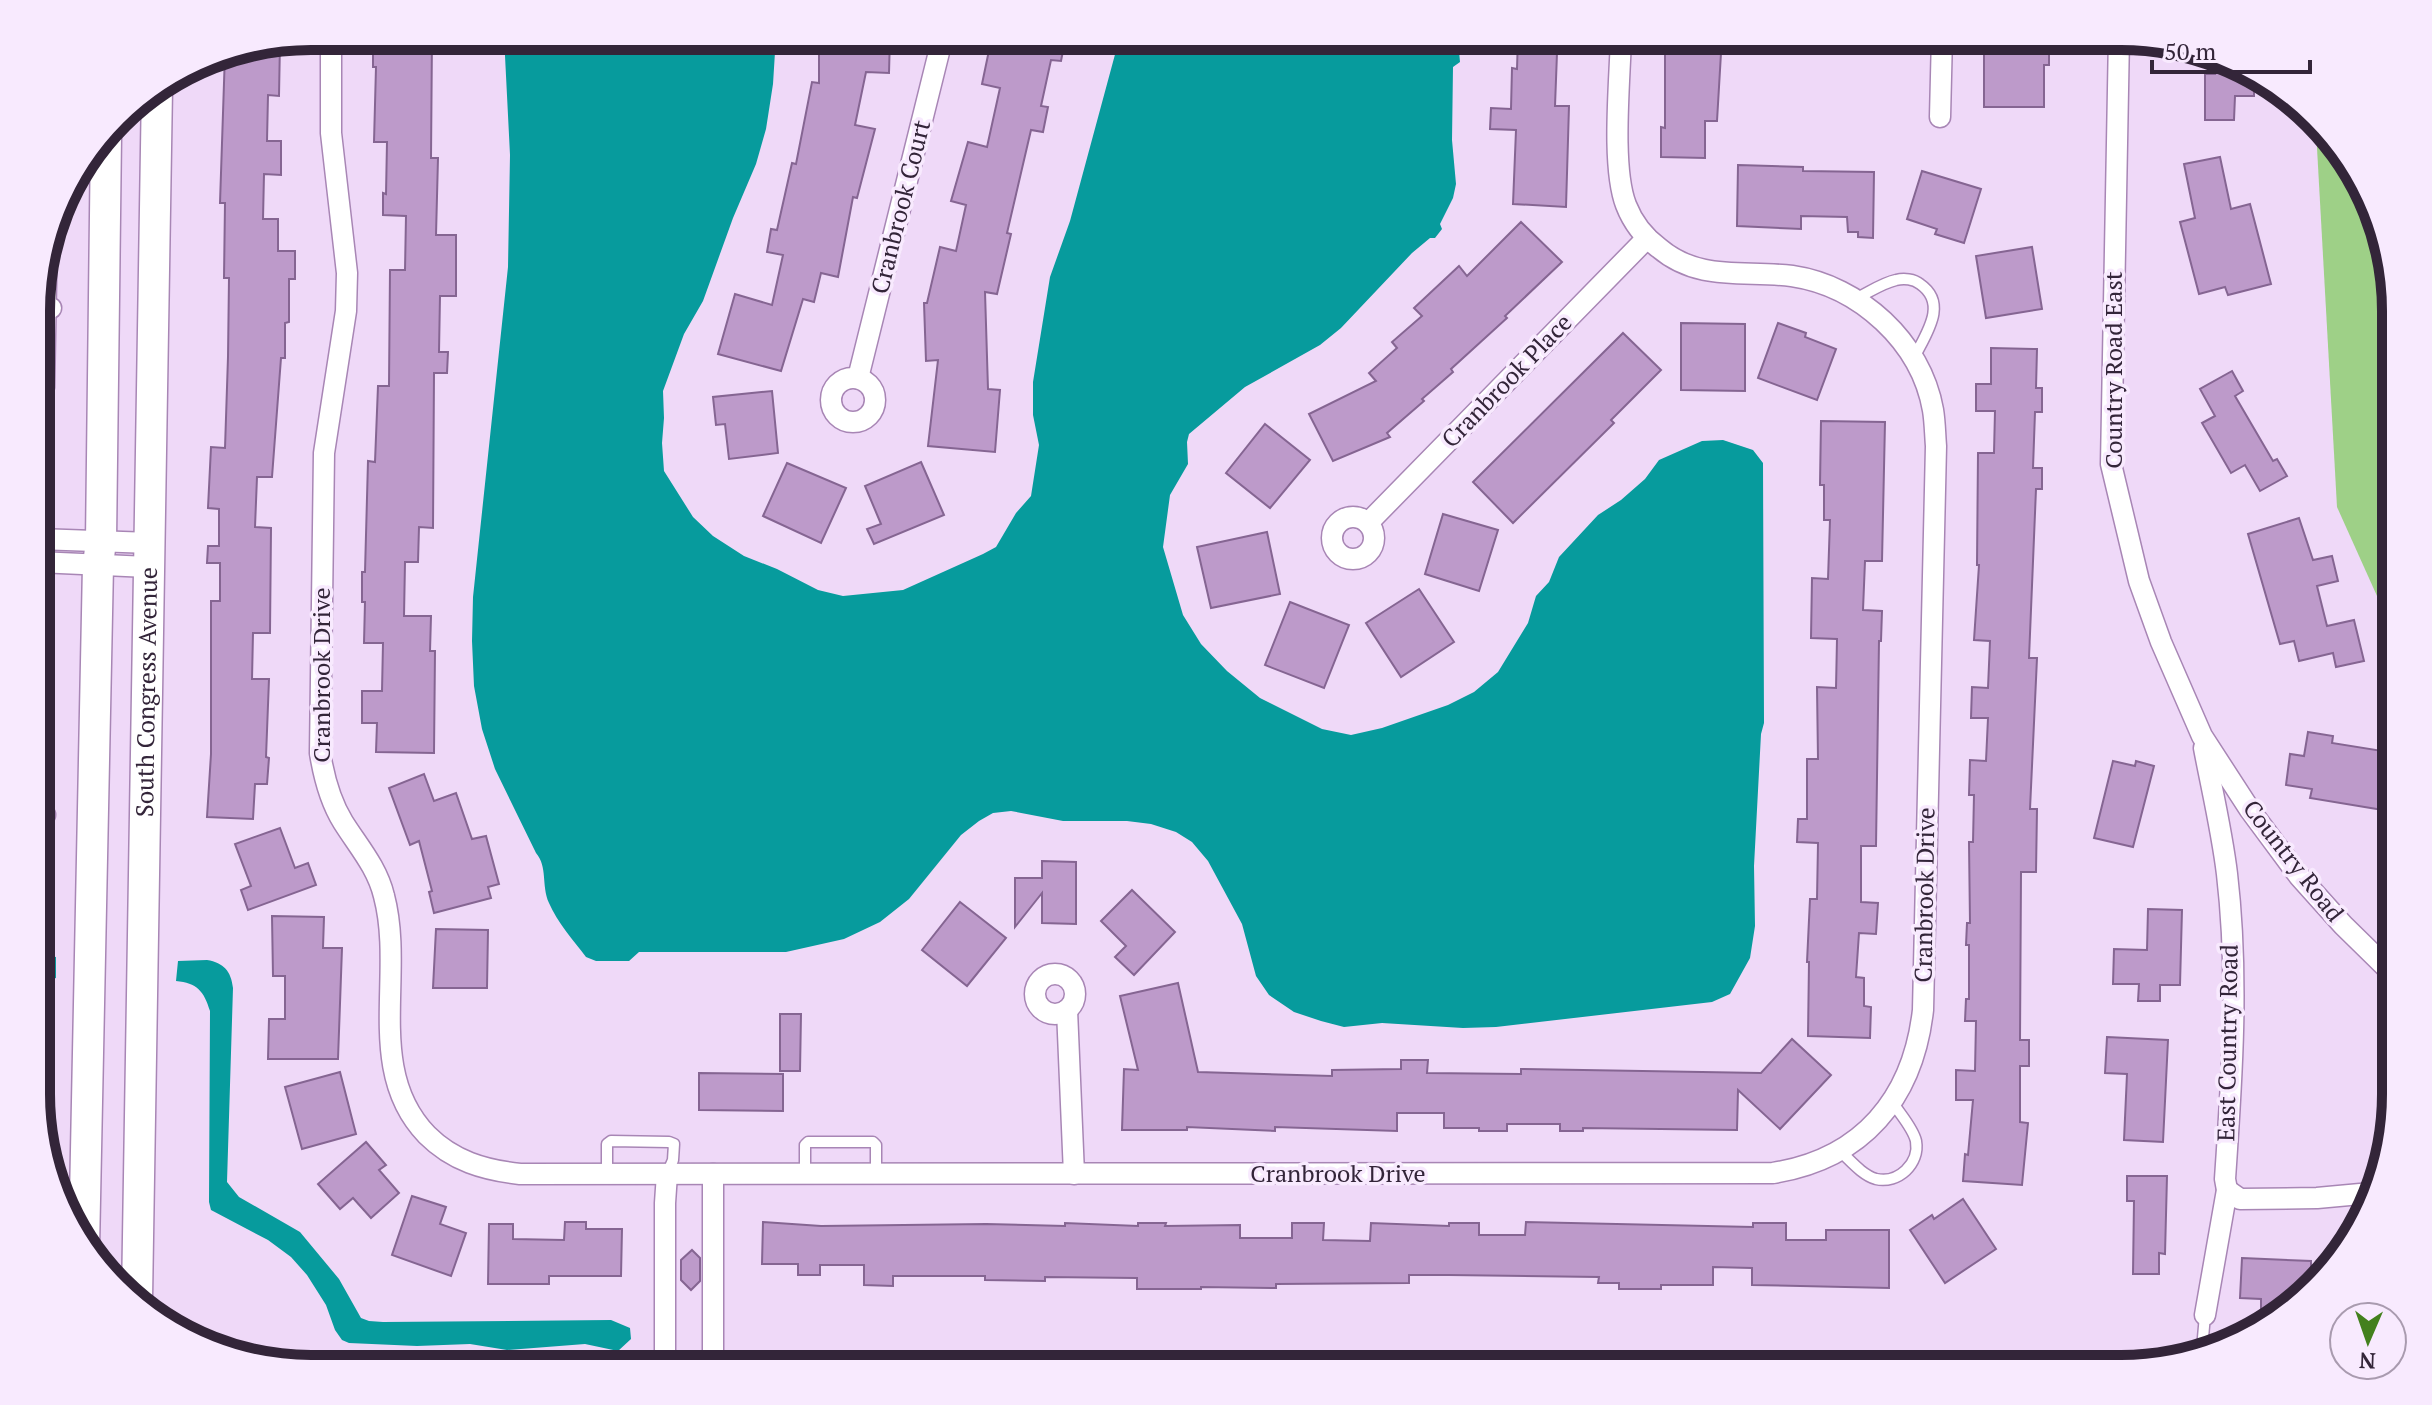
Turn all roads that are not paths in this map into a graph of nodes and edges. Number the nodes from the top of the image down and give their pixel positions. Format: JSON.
{"nodes":[{"id":1,"x":331,"y":50,"type":"edge"},
{"id":2,"x":940,"y":50,"type":"edge"},
{"id":3,"x":1621,"y":50,"type":"edge"},
{"id":4,"x":1942,"y":50,"type":"edge"},
{"id":5,"x":2119,"y":50,"type":"edge"},
{"id":6,"x":157,"y":101,"type":"edge"},
{"id":7,"x":1940,"y":117,"type":"dead end"},
{"id":8,"x":106,"y":150,"type":"edge"},
{"id":9,"x":1647,"y":238,"type":"junction"},
{"id":10,"x":1855,"y":299,"type":"junction"},
{"id":11,"x":1913,"y":360,"type":"junction"},
{"id":12,"x":858,"y":378,"type":"dead end"},
{"id":13,"x":1368,"y":523,"type":"dead end"},
{"id":14,"x":50,"y":542,"type":"edge"},
{"id":15,"x":99,"y":553,"type":"junction"},
{"id":16,"x":149,"y":555,"type":"junction"},
{"id":17,"x":50,"y":560,"type":"edge"},
{"id":18,"x":2202,"y":736,"type":"junction"},
{"id":19,"x":2381,"y":962,"type":"edge"},
{"id":20,"x":1067,"y":1010,"type":"dead end"},
{"id":21,"x":1893,"y":1103,"type":"junction"},
{"id":22,"x":1840,"y":1151,"type":"junction"},
{"id":23,"x":607,"y":1174,"type":"junction"},
{"id":24,"x":667,"y":1174,"type":"junction"},
{"id":25,"x":713,"y":1174,"type":"junction"},
{"id":26,"x":805,"y":1174,"type":"junction"},
{"id":27,"x":876,"y":1174,"type":"junction"},
{"id":28,"x":1074,"y":1174,"type":"junction"},
{"id":29,"x":2227,"y":1190,"type":"junction"},
{"id":30,"x":2361,"y":1194,"type":"edge"},
{"id":31,"x":85,"y":1223,"type":"edge"},
{"id":32,"x":137,"y":1288,"type":"edge"},
{"id":33,"x":2205,"y":1315,"type":"joint"},
{"id":34,"x":2203,"y":1341,"type":"edge"},
{"id":35,"x":665,"y":1355,"type":"edge"},
{"id":36,"x":713,"y":1355,"type":"edge"}],
"edges":[{"from":1,"to":23,"type":"street","name":"Cranbrook Drive"},
{"from":2,"to":12,"type":"street","name":"Cranbrook Court"},
{"from":3,"to":9,"type":"street","name":"Cranbrook Drive"},
{"from":4,"to":7,"type":"street"},
{"from":5,"to":18,"type":"street","name":"Country Road East"},
{"from":6,"to":16,"type":"main road","name":"South Congress Avenue"},
{"from":8,"to":15,"type":"main road"},
{"from":9,"to":10,"type":"street","name":"Cranbrook Drive"},
{"from":9,"to":13,"type":"street","name":"Cranbrook Place"},
{"from":10,"to":11,"type":"street","name":"Cranbrook Drive"},
{"from":10,"to":11,"type":"lane"},
{"from":11,"to":21,"type":"street","name":"Cranbrook Drive"},
{"from":14,"to":15,"type":"street"},
{"from":15,"to":16,"type":"street"},
{"from":15,"to":17,"type":"street"},
{"from":15,"to":31,"type":"main road"},
{"from":16,"to":32,"type":"main road","name":"South Congress Avenue"},
{"from":18,"to":19,"type":"street","name":"Country Road"},
{"from":18,"to":29,"type":"street","name":"East Country Road"},
{"from":20,"to":28,"type":"street"},
{"from":21,"to":22,"type":"street","name":"Cranbrook Drive"},
{"from":21,"to":22,"type":"lane"},
{"from":22,"to":28,"type":"street","name":"Cranbrook Drive"},
{"from":23,"to":24,"type":"street","name":"Cranbrook Drive"},
{"from":23,"to":24,"type":"lane"},
{"from":24,"to":25,"type":"street","name":"Cranbrook Drive"},
{"from":24,"to":35,"type":"street"},
{"from":25,"to":26,"type":"street","name":"Cranbrook Drive"},
{"from":25,"to":36,"type":"street"},
{"from":26,"to":27,"type":"street","name":"Cranbrook Drive"},
{"from":26,"to":27,"type":"lane"},
{"from":27,"to":28,"type":"street","name":"Cranbrook Drive"},
{"from":29,"to":30,"type":"street"},
{"from":29,"to":33,"type":"street","name":"East Country Road"},
{"from":33,"to":34,"type":"lane","name":"East Country Road"}]}
